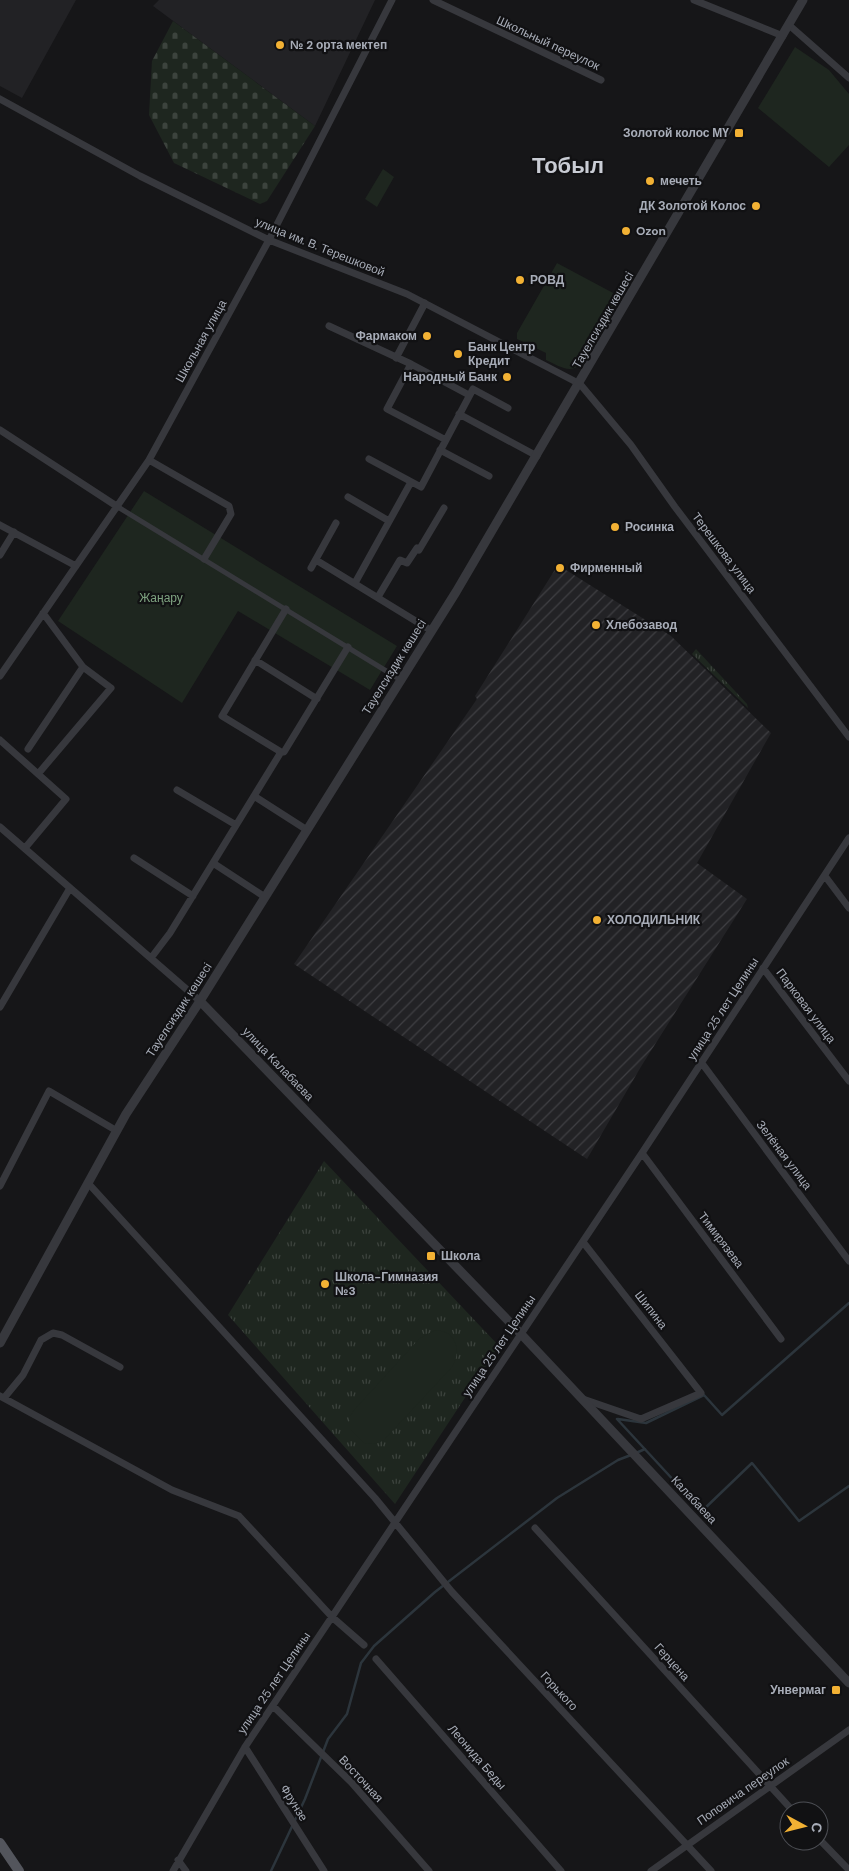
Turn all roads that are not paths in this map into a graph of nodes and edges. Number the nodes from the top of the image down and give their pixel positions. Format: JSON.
{"nodes":[{"id":1,"x":392,"y":0,"type":"edge"},
{"id":2,"x":432,"y":0,"type":"edge"},
{"id":3,"x":694,"y":0,"type":"edge"},
{"id":4,"x":803,"y":0,"type":"edge"},
{"id":5,"x":789,"y":25,"type":"junction"},
{"id":6,"x":783,"y":36,"type":"junction"},
{"id":7,"x":849,"y":78,"type":"edge"},
{"id":8,"x":600,"y":80,"type":"dead end"},
{"id":9,"x":0,"y":99,"type":"edge"},
{"id":10,"x":269,"y":240,"type":"junction"},
{"id":11,"x":425,"y":303,"type":"junction"},
{"id":12,"x":329,"y":326,"type":"dead end"},
{"id":13,"x":396,"y":358,"type":"junction"},
{"id":14,"x":411,"y":364,"type":"junction"},
{"id":15,"x":580,"y":384,"type":"junction"},
{"id":16,"x":469,"y":396,"type":"junction"},
{"id":17,"x":508,"y":408,"type":"dead end"},
{"id":18,"x":459,"y":414,"type":"junction"},
{"id":19,"x":0,"y":430,"type":"edge"},
{"id":20,"x":446,"y":440,"type":"junction"},
{"id":21,"x":440,"y":450,"type":"junction"},
{"id":22,"x":537,"y":456,"type":"junction"},
{"id":23,"x":369,"y":459,"type":"dead end"},
{"id":24,"x":150,"y":460,"type":"junction"},
{"id":25,"x":489,"y":476,"type":"dead end"},
{"id":26,"x":411,"y":482,"type":"junction"},
{"id":27,"x":348,"y":497,"type":"dead end"},
{"id":28,"x":118,"y":507,"type":"junction"},
{"id":29,"x":444,"y":508,"type":"dead end"},
{"id":30,"x":389,"y":521,"type":"junction"},
{"id":31,"x":336,"y":523,"type":"dead end"},
{"id":32,"x":0,"y":525,"type":"edge"},
{"id":33,"x":14,"y":532,"type":"junction"},
{"id":34,"x":0,"y":555,"type":"edge"},
{"id":35,"x":204,"y":559,"type":"junction"},
{"id":36,"x":316,"y":560,"type":"junction"},
{"id":37,"x":76,"y":566,"type":"junction"},
{"id":38,"x":311,"y":568,"type":"dead end"},
{"id":39,"x":355,"y":583,"type":"junction"},
{"id":40,"x":378,"y":597,"type":"junction"},
{"id":41,"x":286,"y":609,"type":"junction"},
{"id":42,"x":43,"y":613,"type":"junction"},
{"id":43,"x":432,"y":631,"type":"junction"},
{"id":44,"x":348,"y":647,"type":"junction"},
{"id":45,"x":255,"y":660,"type":"junction"},
{"id":46,"x":84,"y":667,"type":"junction"},
{"id":47,"x":0,"y":676,"type":"edge"},
{"id":48,"x":401,"y":680,"type":"junction"},
{"id":49,"x":317,"y":699,"type":"junction"},
{"id":50,"x":849,"y":737,"type":"edge"},
{"id":51,"x":0,"y":740,"type":"edge"},
{"id":52,"x":28,"y":749,"type":"dead end"},
{"id":53,"x":281,"y":752,"type":"junction"},
{"id":54,"x":38,"y":774,"type":"junction"},
{"id":55,"x":177,"y":790,"type":"dead end"},
{"id":56,"x":254,"y":796,"type":"junction"},
{"id":57,"x":236,"y":825,"type":"junction"},
{"id":58,"x":0,"y":827,"type":"edge"},
{"id":59,"x":307,"y":830,"type":"junction"},
{"id":60,"x":849,"y":838,"type":"edge"},
{"id":61,"x":25,"y":848,"type":"junction"},
{"id":62,"x":134,"y":858,"type":"dead end"},
{"id":63,"x":213,"y":863,"type":"junction"},
{"id":64,"x":825,"y":876,"type":"junction"},
{"id":65,"x":70,"y":888,"type":"junction"},
{"id":66,"x":193,"y":896,"type":"junction"},
{"id":67,"x":265,"y":897,"type":"junction"},
{"id":68,"x":849,"y":908,"type":"edge"},
{"id":69,"x":151,"y":958,"type":"junction"},
{"id":70,"x":763,"y":968,"type":"junction"},
{"id":71,"x":200,"y":1001,"type":"junction"},
{"id":72,"x":0,"y":1007,"type":"edge"},
{"id":73,"x":701,"y":1062,"type":"junction"},
{"id":74,"x":849,"y":1081,"type":"edge"},
{"id":75,"x":117,"y":1132,"type":"junction"},
{"id":76,"x":642,"y":1153,"type":"junction"},
{"id":77,"x":3,"y":1171,"type":"edge"},
{"id":78,"x":88,"y":1183,"type":"junction"},
{"id":79,"x":0,"y":1186,"type":"edge"},
{"id":80,"x":582,"y":1242,"type":"junction"},
{"id":81,"x":849,"y":1261,"type":"edge"},
{"id":82,"x":521,"y":1334,"type":"junction"},
{"id":83,"x":782,"y":1339,"type":"dead end"},
{"id":84,"x":0,"y":1343,"type":"edge"},
{"id":85,"x":120,"y":1366,"type":"dead end"},
{"id":86,"x":2,"y":1397,"type":"edge"},
{"id":87,"x":583,"y":1399,"type":"junction"},
{"id":88,"x":394,"y":1523,"type":"junction"},
{"id":89,"x":535,"y":1528,"type":"dead end"},
{"id":90,"x":332,"y":1617,"type":"junction"},
{"id":91,"x":364,"y":1645,"type":"dead end"},
{"id":92,"x":376,"y":1659,"type":"dead end"},
{"id":93,"x":849,"y":1683,"type":"edge"},
{"id":94,"x":273,"y":1706,"type":"junction"},
{"id":95,"x":849,"y":1730,"type":"edge"},
{"id":96,"x":245,"y":1747,"type":"junction"},
{"id":97,"x":769,"y":1786,"type":"junction"},
{"id":98,"x":783,"y":1801,"type":"edge"},
{"id":99,"x":0,"y":1842,"type":"edge"},
{"id":100,"x":687,"y":1845,"type":"junction"},
{"id":101,"x":829,"y":1849,"type":"edge"},
{"id":102,"x":178,"y":1860,"type":"junction"},
{"id":103,"x":849,"y":1870,"type":"edge"},
{"id":104,"x":19,"y":1871,"type":"edge"},
{"id":105,"x":172,"y":1871,"type":"edge"},
{"id":106,"x":186,"y":1871,"type":"edge"},
{"id":107,"x":324,"y":1871,"type":"edge"},
{"id":108,"x":428,"y":1871,"type":"edge"},
{"id":109,"x":561,"y":1871,"type":"edge"},
{"id":110,"x":650,"y":1871,"type":"edge"},
{"id":111,"x":710,"y":1871,"type":"edge"}],
"edges":[{"from":1,"to":10,"type":"street","name":"Школьная улица"},
{"from":2,"to":8,"type":"street","name":"Школьный переулок"},
{"from":3,"to":6,"type":"street"},
{"from":4,"to":5,"type":"street","name":"Тауелсиздик көшесі"},
{"from":5,"to":6,"type":"street","name":"Тауелсиздик көшесі"},
{"from":5,"to":7,"type":"street"},
{"from":6,"to":15,"type":"street","name":"Тауелсиздик көшесі"},
{"from":9,"to":10,"type":"street","name":"улица им. В. Терешковой"},
{"from":10,"to":11,"type":"street","name":"улица им. В. Терешковой"},
{"from":10,"to":24,"type":"street","name":"Школьная улица"},
{"from":11,"to":13,"type":"street"},
{"from":11,"to":15,"type":"street","name":"улица им. В. Терешковой"},
{"from":12,"to":13,"type":"street"},
{"from":13,"to":14,"type":"street"},
{"from":14,"to":16,"type":"street"},
{"from":14,"to":20,"type":"street"},
{"from":15,"to":22,"type":"street","name":"Тауелсиздик көшесі"},
{"from":15,"to":50,"type":"street","name":"Терешкова улица"},
{"from":16,"to":17,"type":"street"},
{"from":16,"to":18,"type":"street"},
{"from":18,"to":20,"type":"street"},
{"from":18,"to":22,"type":"street"},
{"from":19,"to":28,"type":"street"},
{"from":20,"to":21,"type":"street"},
{"from":21,"to":25,"type":"street"},
{"from":21,"to":26,"type":"street"},
{"from":22,"to":43,"type":"street","name":"Тауелсиздик көшесі"},
{"from":23,"to":26,"type":"street"},
{"from":24,"to":28,"type":"street","name":"Школьная улица"},
{"from":24,"to":35,"type":"street"},
{"from":26,"to":30,"type":"street"},
{"from":27,"to":30,"type":"street"},
{"from":28,"to":35,"type":"street"},
{"from":28,"to":37,"type":"street","name":"Школьная улица"},
{"from":29,"to":40,"type":"street"},
{"from":30,"to":39,"type":"street"},
{"from":31,"to":36,"type":"street"},
{"from":32,"to":33,"type":"street"},
{"from":33,"to":34,"type":"street"},
{"from":33,"to":37,"type":"street"},
{"from":35,"to":41,"type":"street"},
{"from":36,"to":38,"type":"street"},
{"from":36,"to":39,"type":"street"},
{"from":37,"to":42,"type":"street","name":"Школьная улица"},
{"from":39,"to":40,"type":"street"},
{"from":40,"to":43,"type":"street"},
{"from":41,"to":44,"type":"street"},
{"from":41,"to":45,"type":"street"},
{"from":42,"to":46,"type":"street"},
{"from":42,"to":47,"type":"street","name":"Школьная улица"},
{"from":43,"to":48,"type":"street","name":"Тауелсиздик көшесі"},
{"from":44,"to":48,"type":"street"},
{"from":44,"to":49,"type":"street"},
{"from":45,"to":49,"type":"street"},
{"from":45,"to":53,"type":"street"},
{"from":46,"to":52,"type":"street"},
{"from":46,"to":54,"type":"street"},
{"from":48,"to":59,"type":"street","name":"Тауелсиздик көшесі"},
{"from":49,"to":53,"type":"street"},
{"from":51,"to":54,"type":"street"},
{"from":53,"to":56,"type":"street"},
{"from":54,"to":61,"type":"street"},
{"from":55,"to":57,"type":"street"},
{"from":56,"to":57,"type":"street"},
{"from":56,"to":59,"type":"street"},
{"from":57,"to":63,"type":"street"},
{"from":58,"to":61,"type":"street","name":"улица Калабаева"},
{"from":59,"to":67,"type":"street","name":"Тауелсиздик көшесі"},
{"from":60,"to":64,"type":"street","name":"улица 25 лет Целины"},
{"from":61,"to":65,"type":"street","name":"улица Калабаева"},
{"from":62,"to":66,"type":"street"},
{"from":63,"to":66,"type":"street"},
{"from":63,"to":67,"type":"street"},
{"from":64,"to":68,"type":"street"},
{"from":64,"to":70,"type":"street","name":"улица 25 лет Целины"},
{"from":65,"to":69,"type":"street","name":"улица Калабаева"},
{"from":65,"to":72,"type":"street"},
{"from":66,"to":69,"type":"street"},
{"from":67,"to":71,"type":"street","name":"Тауелсиздик көшесі"},
{"from":69,"to":71,"type":"street","name":"улица Калабаева"},
{"from":70,"to":73,"type":"street","name":"улица 25 лет Целины"},
{"from":70,"to":74,"type":"street","name":"Парковая улица"},
{"from":71,"to":75,"type":"street","name":"Тауелсиздик көшесі"},
{"from":71,"to":82,"type":"street","name":"улица Калабаева"},
{"from":73,"to":76,"type":"street","name":"улица 25 лет Целины"},
{"from":73,"to":81,"type":"street","name":"Зелёная улица"},
{"from":75,"to":77,"type":"street"},
{"from":75,"to":78,"type":"street","name":"Тауелсиздик көшесі"},
{"from":76,"to":80,"type":"street","name":"улица 25 лет Целины"},
{"from":76,"to":83,"type":"street","name":"Тимирязева"},
{"from":77,"to":79,"type":"street"},
{"from":78,"to":84,"type":"street","name":"Тауелсиздик көшесі"},
{"from":78,"to":88,"type":"street","name":"Горького"},
{"from":80,"to":82,"type":"street","name":"улица 25 лет Целины"},
{"from":80,"to":87,"type":"street","name":"Шипина"},
{"from":82,"to":87,"type":"street","name":"Калабаева"},
{"from":82,"to":88,"type":"street","name":"улица 25 лет Целины"},
{"from":85,"to":86,"type":"street"},
{"from":86,"to":90,"type":"street"},
{"from":87,"to":93,"type":"street","name":"Калабаева"},
{"from":88,"to":90,"type":"street","name":"улица 25 лет Целины"},
{"from":88,"to":100,"type":"street","name":"Горького"},
{"from":89,"to":97,"type":"street","name":"Герцена"},
{"from":90,"to":91,"type":"street"},
{"from":90,"to":94,"type":"street","name":"улица 25 лет Целины"},
{"from":92,"to":109,"type":"street","name":"Леонида Беды"},
{"from":94,"to":96,"type":"street","name":"улица 25 лет Целины"},
{"from":94,"to":108,"type":"street","name":"Восточная"},
{"from":95,"to":97,"type":"street","name":"Поповича переулок"},
{"from":96,"to":102,"type":"street","name":"улица 25 лет Целины"},
{"from":96,"to":107,"type":"street","name":"Фрунзе"},
{"from":97,"to":98,"type":"street","name":"Герцена"},
{"from":97,"to":100,"type":"street","name":"Поповича переулок"},
{"from":99,"to":104,"type":"main road"},
{"from":100,"to":110,"type":"street","name":"Поповича переулок"},
{"from":100,"to":111,"type":"street","name":"Горького"},
{"from":101,"to":103,"type":"street"},
{"from":102,"to":105,"type":"street","name":"улица 25 лет Целины"},
{"from":102,"to":106,"type":"street"}]}
